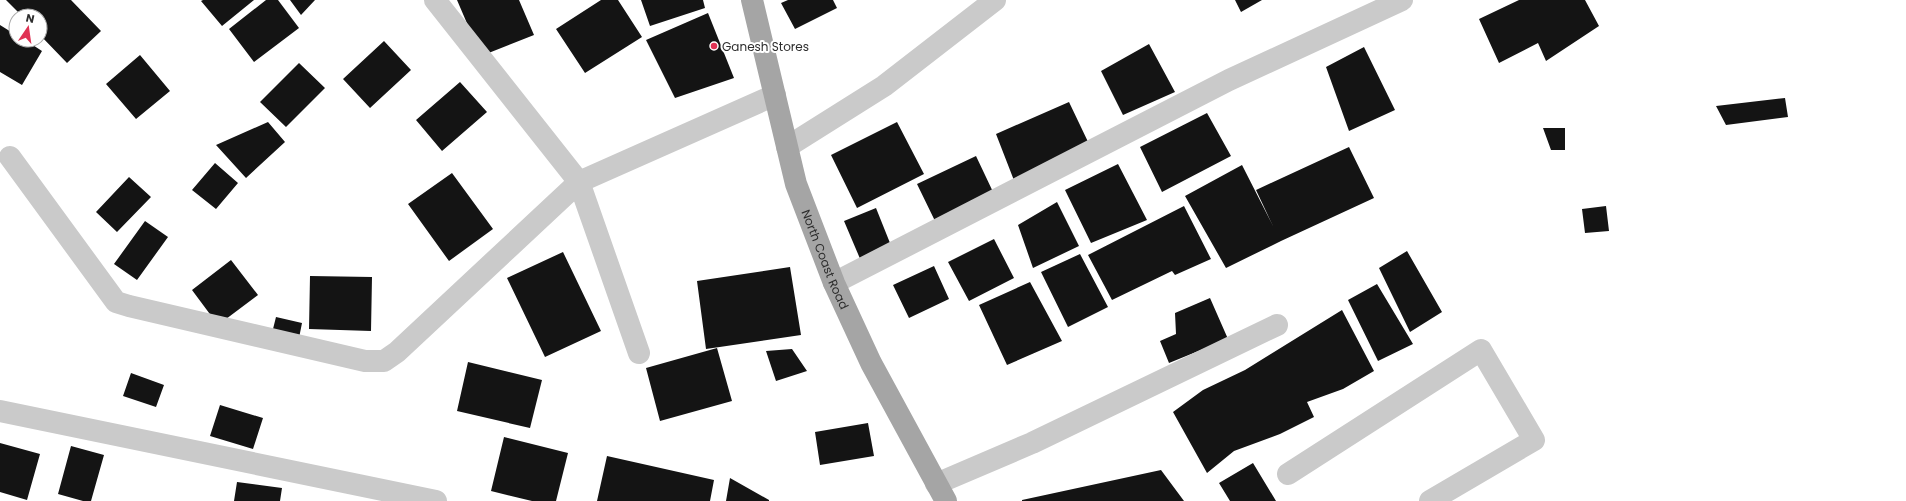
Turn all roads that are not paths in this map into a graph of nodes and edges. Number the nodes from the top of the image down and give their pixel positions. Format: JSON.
{"nodes":[{"id":1,"x":434,"y":0,"type":"edge"},
{"id":2,"x":752,"y":0,"type":"edge"},
{"id":3,"x":995,"y":0,"type":"edge"},
{"id":4,"x":1402,"y":0,"type":"edge"},
{"id":5,"x":775,"y":95,"type":"junction"},
{"id":6,"x":788,"y":147,"type":"junction"},
{"id":7,"x":10,"y":157,"type":"dead end"},
{"id":8,"x":579,"y":182,"type":"junction"},
{"id":9,"x":834,"y":283,"type":"junction"},
{"id":10,"x":1277,"y":325,"type":"dead end"},
{"id":11,"x":639,"y":353,"type":"dead end"},
{"id":12,"x":0,"y":411,"type":"edge"},
{"id":13,"x":1288,"y":474,"type":"dead end"},
{"id":14,"x":941,"y":493,"type":"edge"},
{"id":15,"x":436,"y":501,"type":"edge"},
{"id":16,"x":1430,"y":501,"type":"edge"}],
"edges":[{"from":1,"to":8,"type":"street"},
{"from":2,"to":5,"type":"main road","name":"North Coast Road"},
{"from":3,"to":6,"type":"street"},
{"from":4,"to":9,"type":"street"},
{"from":5,"to":6,"type":"main road","name":"North Coast Road"},
{"from":5,"to":8,"type":"street"},
{"from":6,"to":9,"type":"main road","name":"North Coast Road"},
{"from":7,"to":8,"type":"street"},
{"from":8,"to":11,"type":"street"},
{"from":9,"to":14,"type":"main road","name":"North Coast Road"},
{"from":10,"to":14,"type":"street"},
{"from":12,"to":15,"type":"street"},
{"from":13,"to":16,"type":"street"}]}
